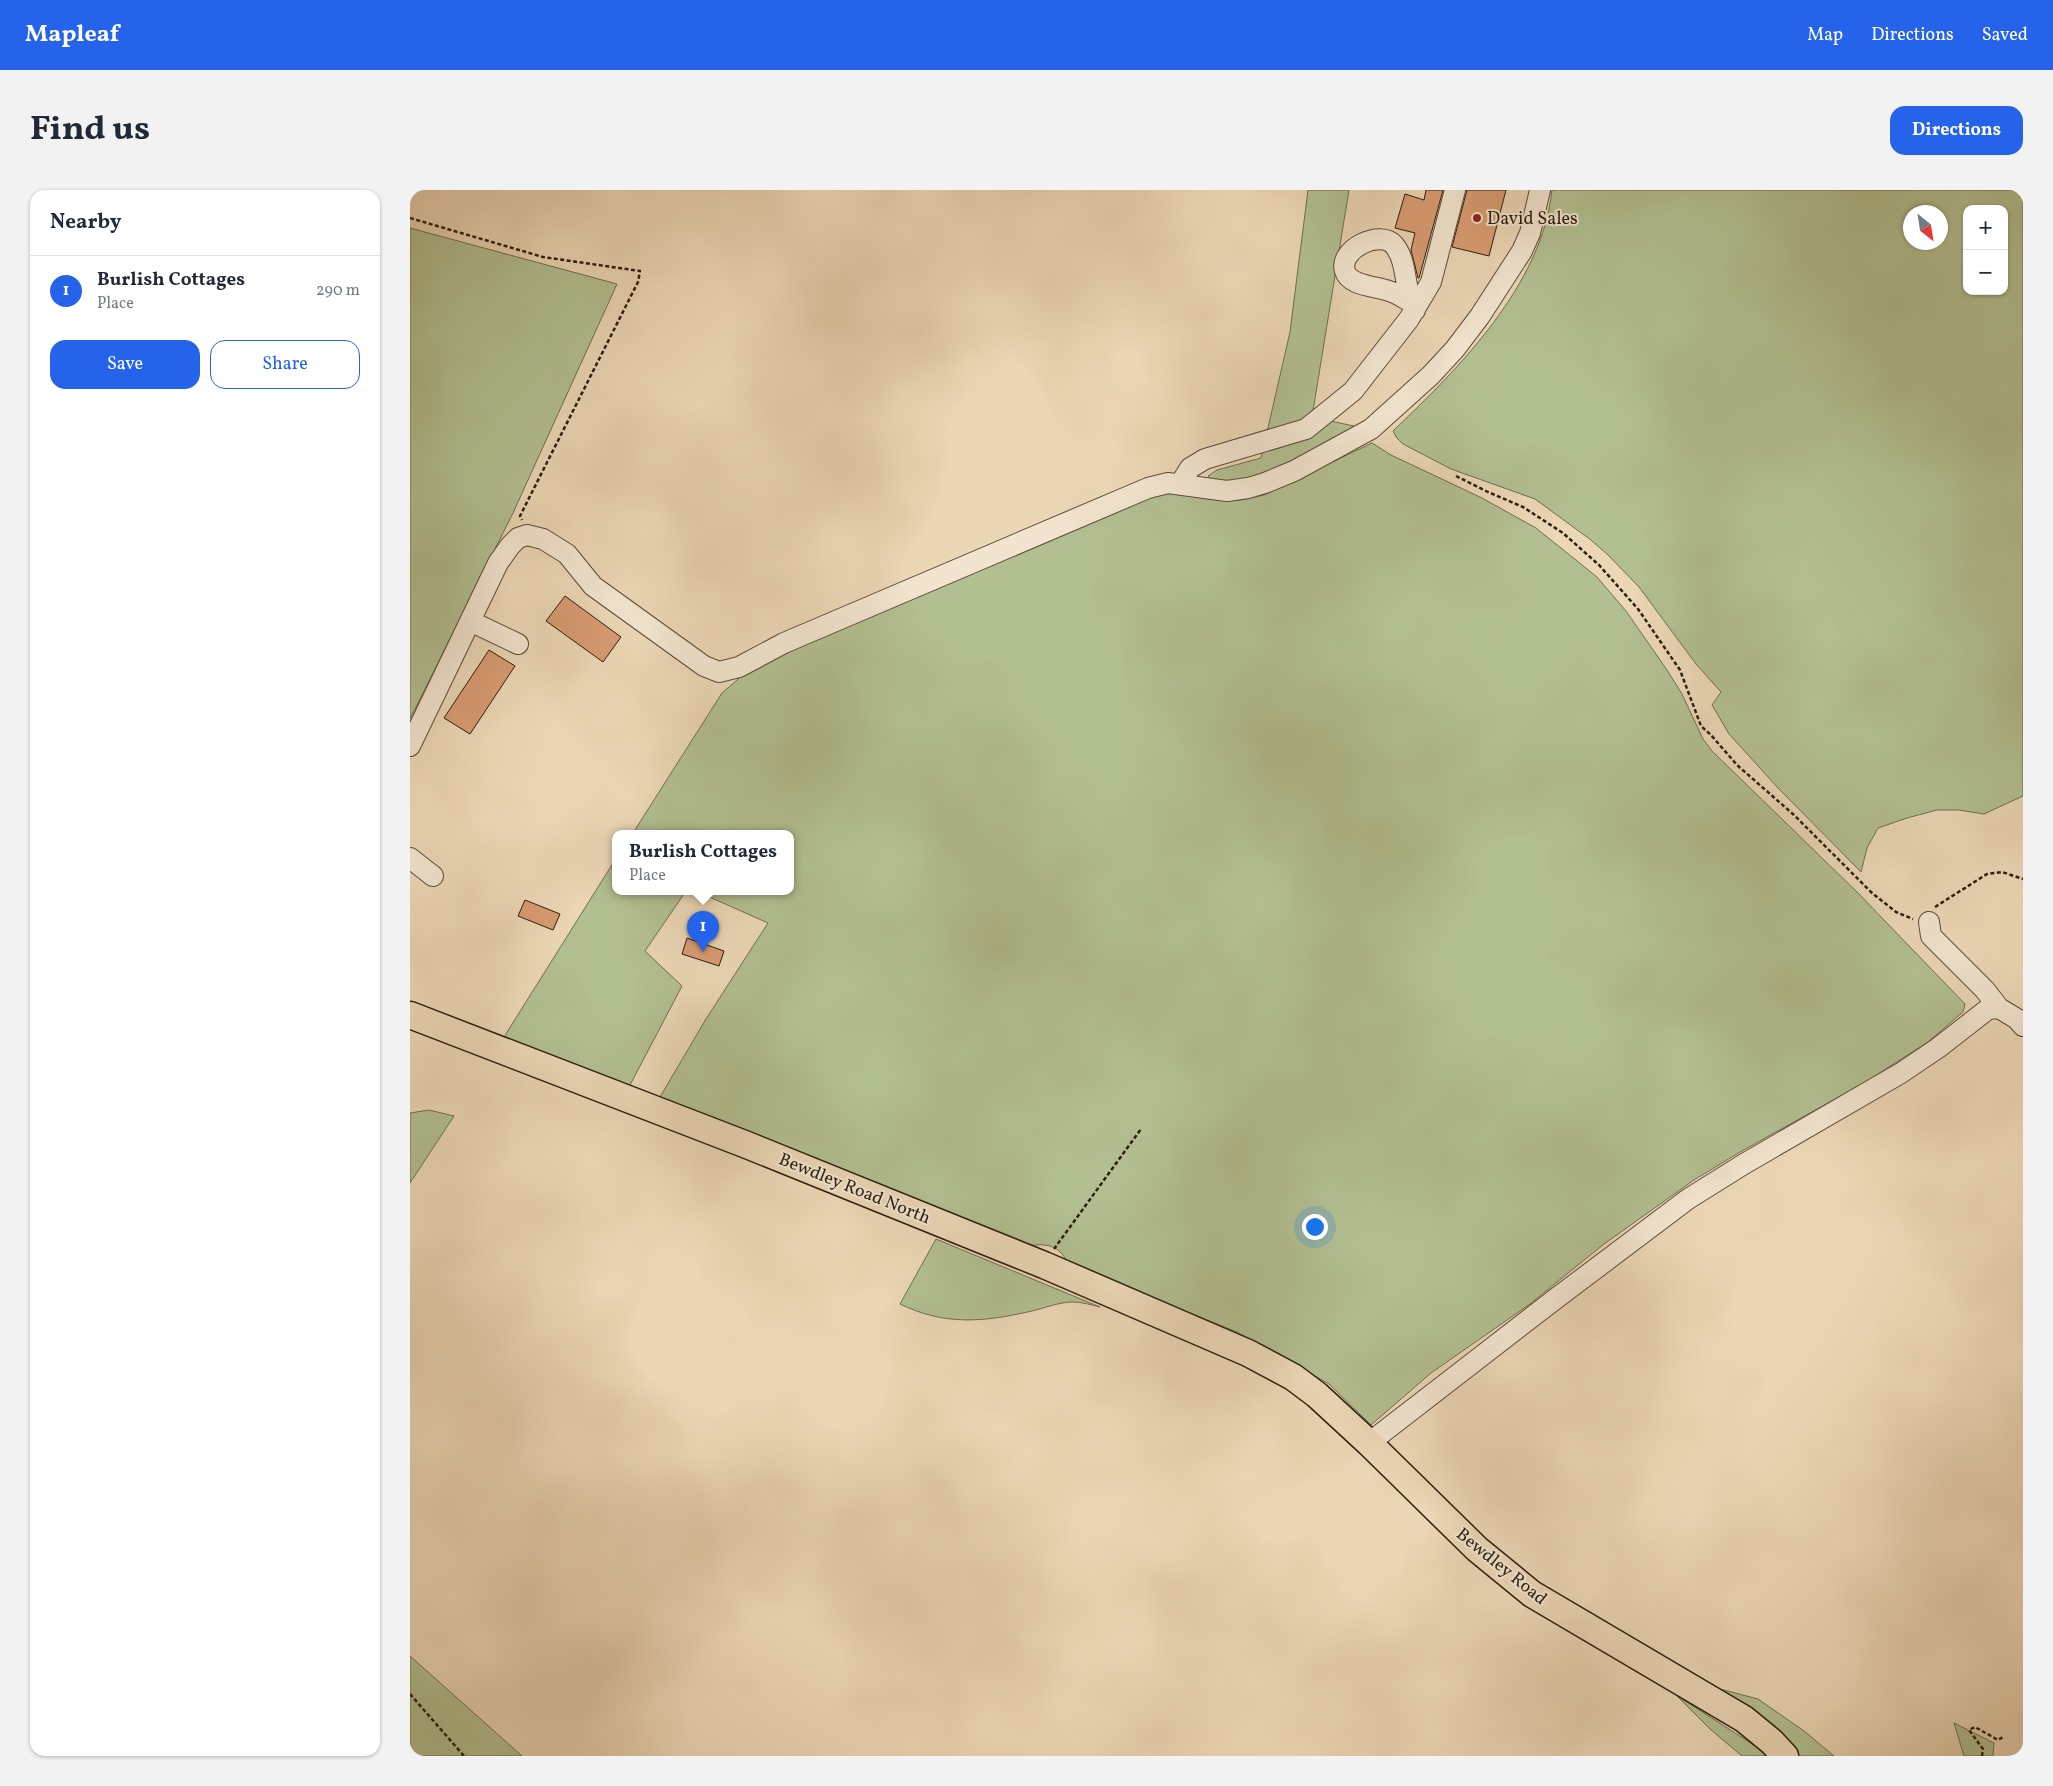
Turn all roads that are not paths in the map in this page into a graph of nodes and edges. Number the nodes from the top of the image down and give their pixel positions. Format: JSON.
{"nodes":[{"id":1,"x":1455,"y":190,"type":"edge"},
{"id":2,"x":1540,"y":190,"type":"edge"},
{"id":3,"x":1180,"y":484,"type":"junction"},
{"id":4,"x":470,"y":621,"type":"junction"},
{"id":5,"x":518,"y":644,"type":"dead end"},
{"id":6,"x":410,"y":746,"type":"edge"},
{"id":7,"x":410,"y":858,"type":"edge"},
{"id":8,"x":433,"y":876,"type":"dead end"},
{"id":9,"x":1929,"y":922,"type":"road end"},
{"id":10,"x":1999,"y":1008,"type":"junction"},
{"id":11,"x":410,"y":1015,"type":"edge"},
{"id":12,"x":2023,"y":1026,"type":"edge"},
{"id":13,"x":1293,"y":1377,"type":"joint"},
{"id":14,"x":1369,"y":1443,"type":"junction"},
{"id":15,"x":1785,"y":1756,"type":"edge"}],
"edges":[{"from":1,"to":3,"type":"street"},
{"from":2,"to":3,"type":"street"},
{"from":3,"to":4,"type":"street"},
{"from":4,"to":5,"type":"street"},
{"from":4,"to":6,"type":"street"},
{"from":7,"to":8,"type":"street"},
{"from":9,"to":10,"type":"street"},
{"from":10,"to":12,"type":"street"},
{"from":10,"to":14,"type":"street"},
{"from":11,"to":13,"type":"main road","name":"Bewdley Road North"},
{"from":13,"to":14,"type":"main road","name":"Bewdley Road"},
{"from":14,"to":15,"type":"main road","name":"Bewdley Road"}]}
